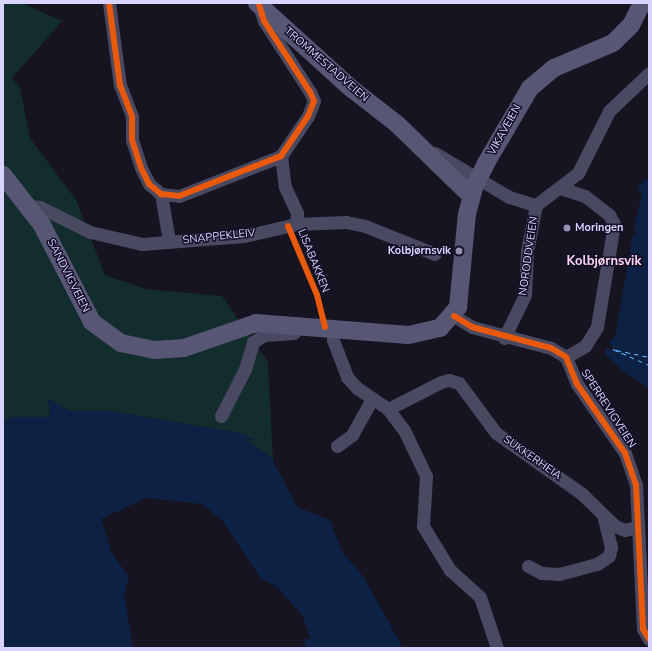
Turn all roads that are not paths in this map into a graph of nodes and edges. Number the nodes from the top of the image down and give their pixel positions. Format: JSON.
{"nodes":[{"id":1,"x":109,"y":3,"type":"edge"},
{"id":2,"x":642,"y":3,"type":"edge"},
{"id":3,"x":258,"y":4,"type":"edge"},
{"id":4,"x":649,"y":73,"type":"edge"},
{"id":5,"x":398,"y":124,"type":"junction"},
{"id":6,"x":281,"y":156,"type":"junction"},
{"id":7,"x":3,"y":175,"type":"edge"},
{"id":8,"x":560,"y":188,"type":"junction"},
{"id":9,"x":472,"y":191,"type":"junction"},
{"id":10,"x":161,"y":194,"type":"junction"},
{"id":11,"x":28,"y":206,"type":"junction"},
{"id":12,"x":536,"y":206,"type":"junction"},
{"id":13,"x":296,"y":224,"type":"junction"},
{"id":14,"x":169,"y":241,"type":"junction"},
{"id":15,"x":435,"y":254,"type":"dead end"},
{"id":16,"x":454,"y":316,"type":"junction"},
{"id":17,"x":333,"y":331,"type":"junction"},
{"id":18,"x":504,"y":338,"type":"junction"},
{"id":19,"x":566,"y":357,"type":"junction"},
{"id":20,"x":372,"y":400,"type":"junction"},
{"id":21,"x":388,"y":409,"type":"junction"},
{"id":22,"x":221,"y":416,"type":"dead end"},
{"id":23,"x":337,"y":446,"type":"dead end"},
{"id":24,"x":602,"y":511,"type":"junction"},
{"id":25,"x":637,"y":527,"type":"junction"},
{"id":26,"x":528,"y":566,"type":"dead end"},
{"id":27,"x":649,"y":639,"type":"edge"},
{"id":28,"x":497,"y":648,"type":"edge"}],
"edges":[{"from":1,"to":10,"type":"street"},
{"from":2,"to":9,"type":"main road","name":"VIKAVEIEN","bridge":true},
{"from":3,"to":5,"type":"main road","name":"TROMMESTADVEIEN"},
{"from":3,"to":6,"type":"street"},
{"from":4,"to":8,"type":"street","name":"NORODDVEIEN"},
{"from":5,"to":9,"type":"main road","name":"TROMMESTADVEIEN"},
{"from":5,"to":12,"type":"street","name":"TROMMESTADVEIEN"},
{"from":6,"to":10,"type":"street"},
{"from":6,"to":13,"type":"street","name":"LISABAKKEN"},
{"from":7,"to":11,"type":"main road","name":"SANDVIGVEIEN"},
{"from":8,"to":12,"type":"street","name":"NORODDVEIEN"},
{"from":8,"to":19,"type":"street"},
{"from":9,"to":16,"type":"main road","name":"VIKAVEIEN"},
{"from":10,"to":14,"type":"street"},
{"from":11,"to":14,"type":"street","name":"SNAPPEKLEIV"},
{"from":11,"to":17,"type":"main road","name":"SANDVIGVEIEN"},
{"from":12,"to":18,"type":"street","name":"NORODDVEIEN"},
{"from":13,"to":14,"type":"street","name":"SNAPPEKLEIV"},
{"from":13,"to":15,"type":"street","name":"SNAPPEKLEIV"},
{"from":16,"to":17,"type":"main road","name":"SANDVIGVEIEN"},
{"from":16,"to":18,"type":"street"},
{"from":17,"to":20,"type":"street"},
{"from":17,"to":22,"type":"street"},
{"from":18,"to":19,"type":"street"},
{"from":19,"to":25,"type":"street","name":"SPERREVIGVEIEN"},
{"from":20,"to":21,"type":"street"},
{"from":20,"to":23,"type":"street"},
{"from":21,"to":24,"type":"street","name":"SUKKERHEIA"},
{"from":21,"to":28,"type":"street"},
{"from":24,"to":25,"type":"street","name":"SUKKERHEIA"},
{"from":24,"to":26,"type":"street"},
{"from":25,"to":27,"type":"street","name":"SPERREVIGVEIEN"}]}
